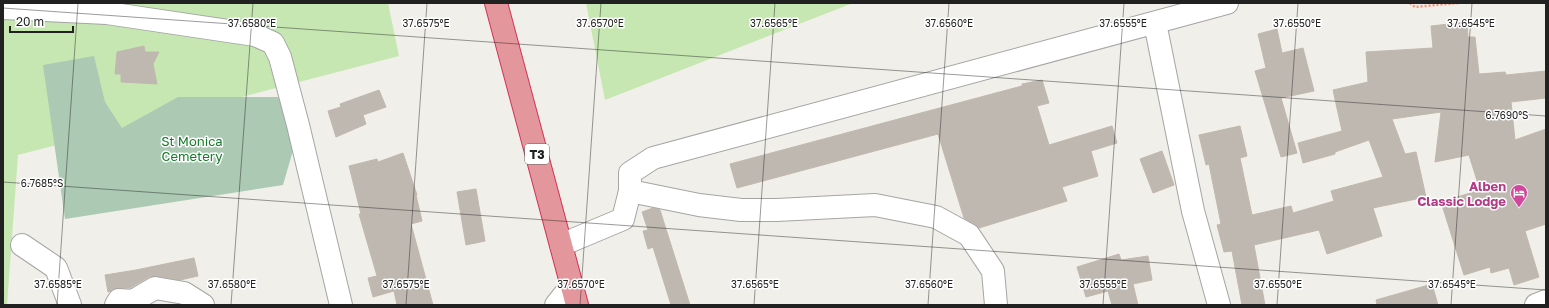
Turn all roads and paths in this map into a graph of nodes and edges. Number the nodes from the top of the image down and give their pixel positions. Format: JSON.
{"nodes":[{"id":1,"x":496,"y":3,"type":"edge"},
{"id":2,"x":1227,"y":3,"type":"edge"},
{"id":3,"x":1410,"y":3,"type":"edge"},
{"id":4,"x":1458,"y":3,"type":"edge"},
{"id":5,"x":3,"y":8,"type":"edge"},
{"id":6,"x":1155,"y":23,"type":"junction"},
{"id":7,"x":630,"y":191,"type":"junction"},
{"id":8,"x":22,"y":245,"type":"dead end"},
{"id":9,"x":561,"y":245,"type":"junction"},
{"id":10,"x":574,"y":295,"type":"edge"},
{"id":11,"x":1546,"y":301,"type":"edge"},
{"id":12,"x":70,"y":305,"type":"edge"},
{"id":13,"x":116,"y":305,"type":"edge"},
{"id":14,"x":203,"y":305,"type":"edge"},
{"id":15,"x":341,"y":305,"type":"edge"},
{"id":16,"x":556,"y":305,"type":"edge"},
{"id":17,"x":996,"y":305,"type":"edge"},
{"id":18,"x":1219,"y":305,"type":"edge"},
{"id":19,"x":1536,"y":305,"type":"edge"}],
"edges":[{"from":1,"to":9,"type":"highway","number":"T3"},
{"from":2,"to":6,"type":"street"},
{"from":3,"to":4,"type":"path"},
{"from":5,"to":15,"type":"street"},
{"from":6,"to":7,"type":"street"},
{"from":6,"to":18,"type":"street"},
{"from":7,"to":9,"type":"street"},
{"from":7,"to":17,"type":"street"},
{"from":8,"to":12,"type":"street"},
{"from":9,"to":10,"type":"highway","number":"T3"},
{"from":10,"to":16,"type":"street"},
{"from":11,"to":19,"type":"street"},
{"from":13,"to":14,"type":"street"}]}
